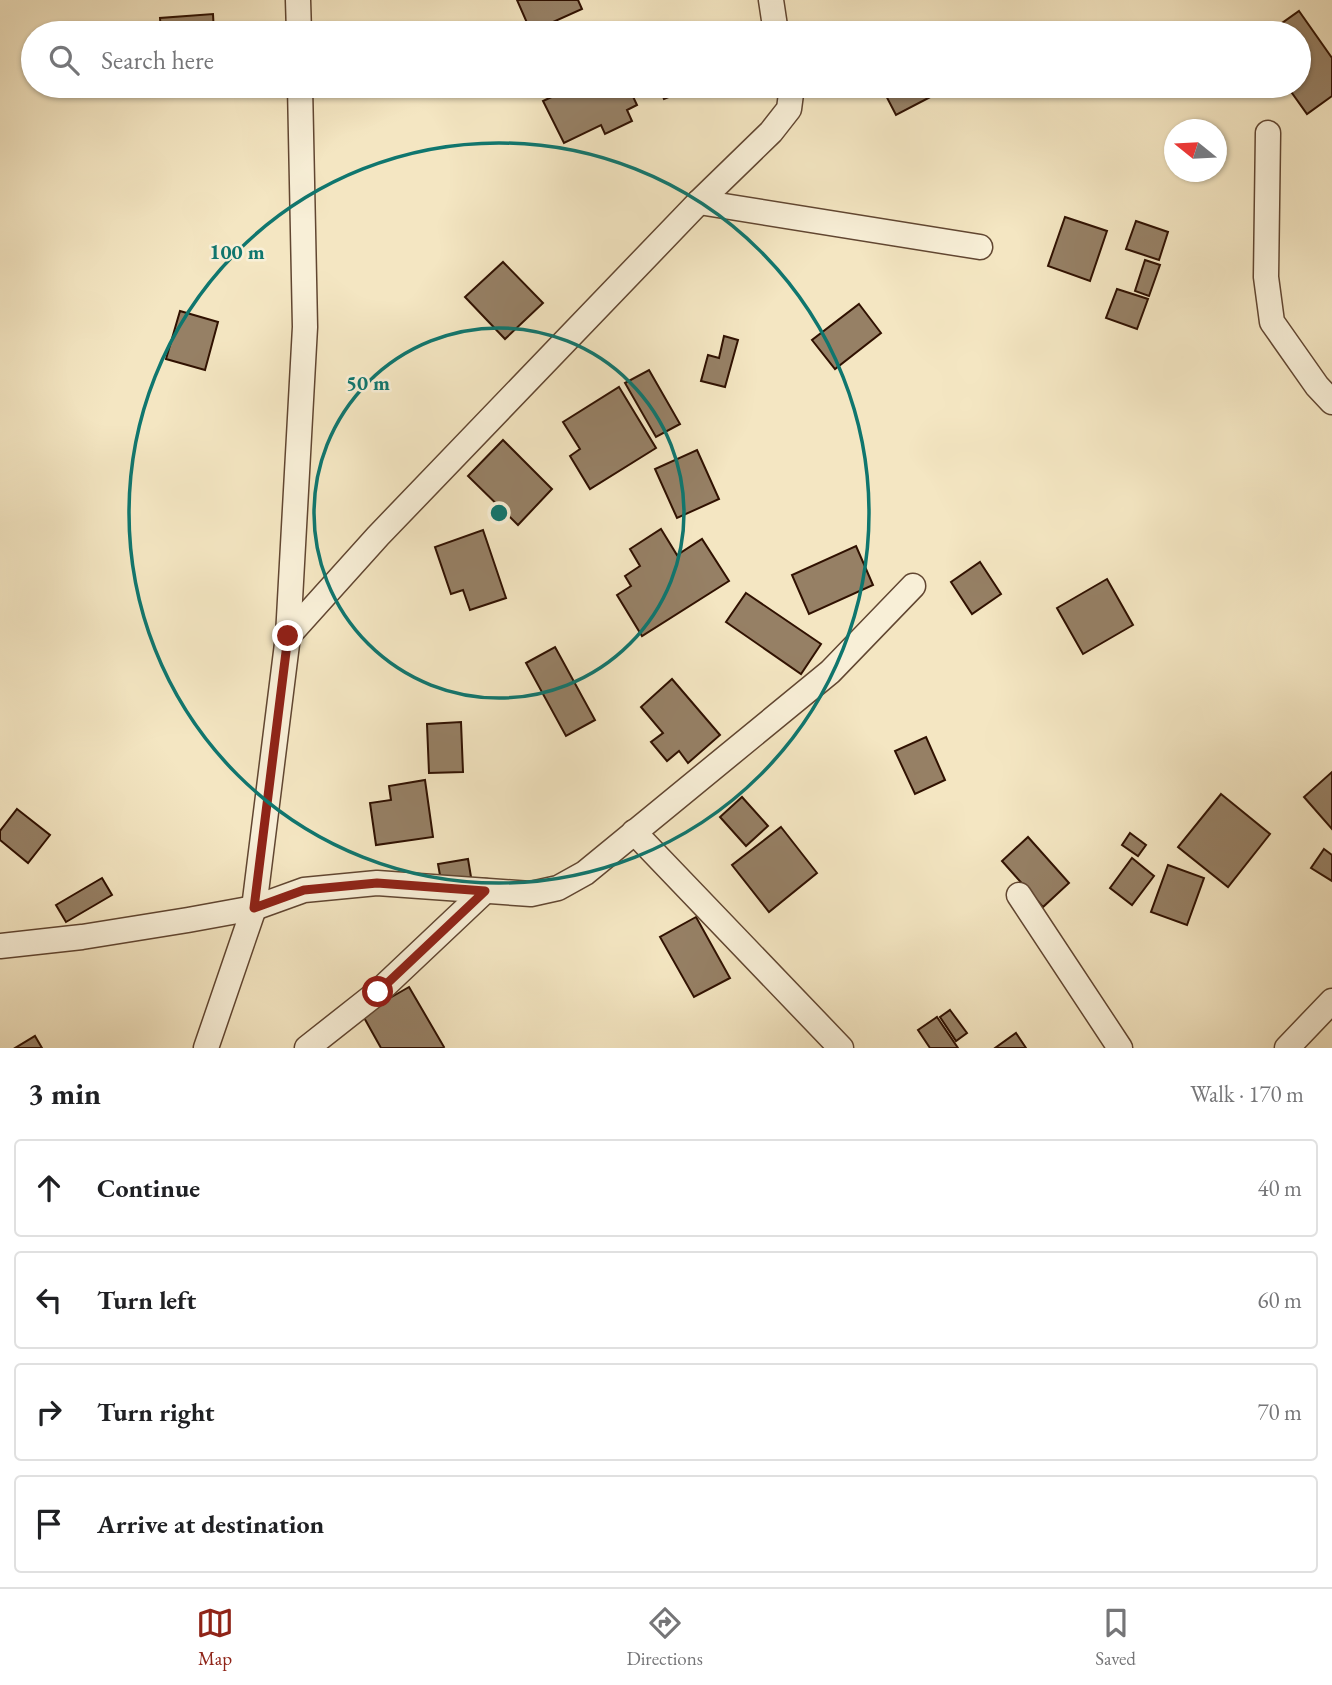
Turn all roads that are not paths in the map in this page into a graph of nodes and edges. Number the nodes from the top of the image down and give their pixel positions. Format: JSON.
{"nodes":[{"id":1,"x":298,"y":0,"type":"edge"},
{"id":2,"x":771,"y":0,"type":"edge"},
{"id":3,"x":299,"y":21,"type":"edge"},
{"id":4,"x":774,"y":21,"type":"edge"},
{"id":5,"x":300,"y":98,"type":"edge"},
{"id":6,"x":790,"y":98,"type":"edge"},
{"id":7,"x":1268,"y":133,"type":"dead end"},
{"id":8,"x":699,"y":202,"type":"junction"},
{"id":9,"x":980,"y":247,"type":"dead end"},
{"id":10,"x":1332,"y":402,"type":"edge"},
{"id":11,"x":913,"y":586,"type":"dead end"},
{"id":12,"x":288,"y":636,"type":"junction"},
{"id":13,"x":634,"y":832,"type":"junction"},
{"id":14,"x":485,"y":891,"type":"junction"},
{"id":15,"x":1019,"y":895,"type":"dead end"},
{"id":16,"x":254,"y":908,"type":"junction"},
{"id":17,"x":0,"y":946,"type":"edge"},
{"id":18,"x":1332,"y":1001,"type":"edge"},
{"id":19,"x":206,"y":1048,"type":"edge"},
{"id":20,"x":307,"y":1048,"type":"edge"},
{"id":21,"x":841,"y":1048,"type":"edge"},
{"id":22,"x":1120,"y":1048,"type":"edge"},
{"id":23,"x":1287,"y":1048,"type":"edge"}],
"edges":[{"from":1,"to":3,"type":"street"},
{"from":2,"to":4,"type":"street"},
{"from":5,"to":12,"type":"street"},
{"from":6,"to":8,"type":"street"},
{"from":7,"to":10,"type":"street"},
{"from":8,"to":9,"type":"street"},
{"from":8,"to":12,"type":"street"},
{"from":11,"to":13,"type":"street"},
{"from":12,"to":16,"type":"street"},
{"from":13,"to":14,"type":"street"},
{"from":13,"to":21,"type":"street"},
{"from":14,"to":16,"type":"street"},
{"from":14,"to":20,"type":"street"},
{"from":15,"to":22,"type":"street"},
{"from":16,"to":17,"type":"street"},
{"from":16,"to":19,"type":"street"},
{"from":18,"to":23,"type":"street"}]}
